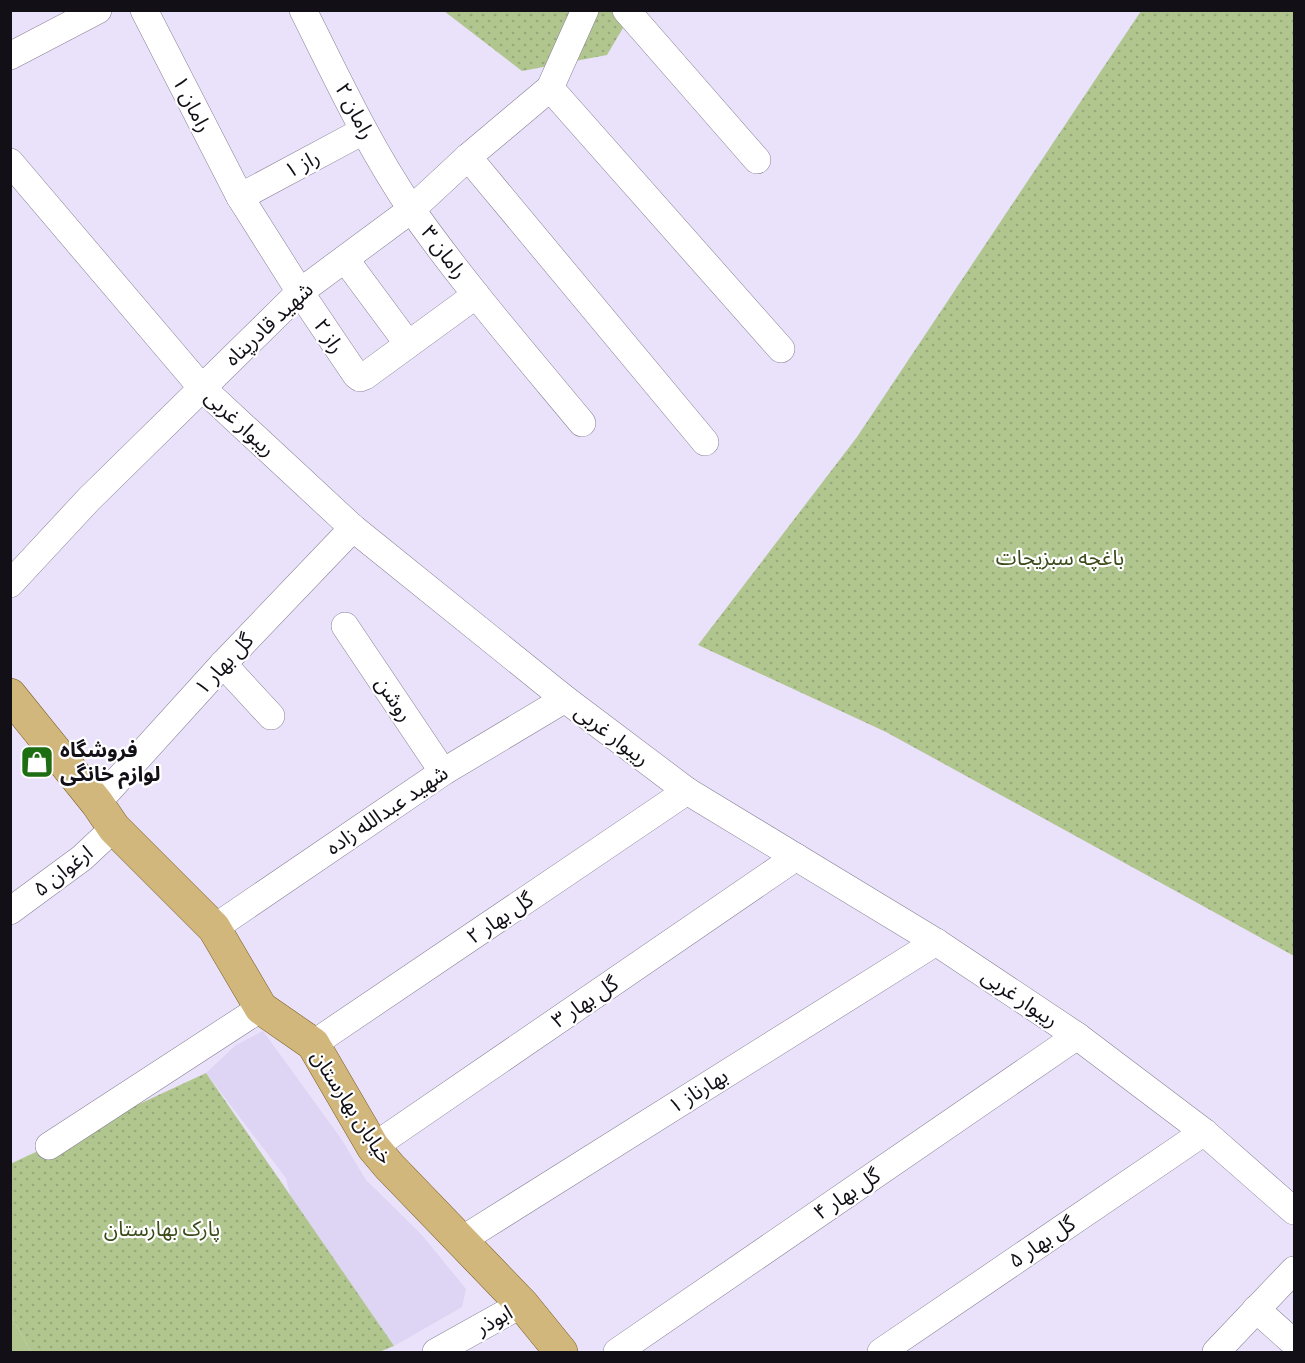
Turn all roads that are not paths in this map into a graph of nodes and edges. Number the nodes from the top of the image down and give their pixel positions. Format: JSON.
{"nodes":[{"id":1,"x":98,"y":10,"type":"edge"},
{"id":2,"x":144,"y":10,"type":"edge"},
{"id":3,"x":303,"y":10,"type":"edge"},
{"id":4,"x":585,"y":10,"type":"edge"},
{"id":5,"x":626,"y":10,"type":"edge"},
{"id":6,"x":10,"y":56,"type":"edge"},
{"id":7,"x":550,"y":88,"type":"junction"},
{"id":8,"x":363,"y":131,"type":"junction"},
{"id":9,"x":468,"y":157,"type":"junction"},
{"id":10,"x":757,"y":160,"type":"dead end"},
{"id":11,"x":10,"y":162,"type":"edge"},
{"id":12,"x":240,"y":197,"type":"junction"},
{"id":13,"x":412,"y":209,"type":"junction"},
{"id":14,"x":345,"y":259,"type":"junction"},
{"id":15,"x":300,"y":292,"type":"junction"},
{"id":16,"x":476,"y":295,"type":"junction"},
{"id":17,"x":408,"y":344,"type":"junction"},
{"id":18,"x":781,"y":350,"type":"dead end"},
{"id":19,"x":202,"y":388,"type":"junction"},
{"id":20,"x":582,"y":423,"type":"dead end"},
{"id":21,"x":705,"y":442,"type":"dead end"},
{"id":22,"x":353,"y":528,"type":"junction"},
{"id":23,"x":10,"y":584,"type":"edge"},
{"id":24,"x":345,"y":626,"type":"dead end"},
{"id":25,"x":223,"y":664,"type":"junction"},
{"id":26,"x":10,"y":695,"type":"edge"},
{"id":27,"x":565,"y":699,"type":"junction"},
{"id":28,"x":271,"y":716,"type":"dead end"},
{"id":29,"x":443,"y":772,"type":"junction"},
{"id":30,"x":687,"y":791,"type":"junction"},
{"id":31,"x":106,"y":816,"type":"junction"},
{"id":32,"x":796,"y":857,"type":"junction"},
{"id":33,"x":10,"y":911,"type":"edge"},
{"id":34,"x":214,"y":928,"type":"junction"},
{"id":35,"x":936,"y":942,"type":"junction"},
{"id":36,"x":261,"y":1008,"type":"junction"},
{"id":37,"x":1077,"y":1036,"type":"junction"},
{"id":38,"x":314,"y":1044,"type":"junction"},
{"id":39,"x":1204,"y":1132,"type":"junction"},
{"id":40,"x":49,"y":1146,"type":"dead end"},
{"id":41,"x":373,"y":1147,"type":"junction"},
{"id":42,"x":1294,"y":1210,"type":"edge"},
{"id":43,"x":460,"y":1241,"type":"junction"},
{"id":44,"x":1294,"y":1270,"type":"edge"},
{"id":45,"x":522,"y":1304,"type":"junction"},
{"id":46,"x":1256,"y":1309,"type":"junction"},
{"id":47,"x":1294,"y":1343,"type":"edge"},
{"id":48,"x":436,"y":1353,"type":"edge"},
{"id":49,"x":561,"y":1353,"type":"edge"},
{"id":50,"x":617,"y":1353,"type":"edge"},
{"id":51,"x":881,"y":1353,"type":"edge"},
{"id":52,"x":1216,"y":1353,"type":"edge"}],
"edges":[{"from":1,"to":6,"type":"street"},
{"from":2,"to":12,"type":"street","name":"رامان ۱"},
{"from":3,"to":8,"type":"street","name":"رامان ۲"},
{"from":4,"to":7,"type":"street"},
{"from":5,"to":10,"type":"street"},
{"from":7,"to":9,"type":"street","name":"شهید قادرپناه"},
{"from":7,"to":18,"type":"street"},
{"from":8,"to":12,"type":"street","name":"راز ۱"},
{"from":8,"to":13,"type":"street","name":"رامان ۲"},
{"from":9,"to":13,"type":"street","name":"شهید قادرپناه"},
{"from":9,"to":21,"type":"street"},
{"from":11,"to":19,"type":"street","name":"ریبوار غربی"},
{"from":12,"to":15,"type":"street","name":"رامان ۱"},
{"from":13,"to":14,"type":"street","name":"شهید قادرپناه"},
{"from":13,"to":16,"type":"street","name":"رامان ۳"},
{"from":14,"to":15,"type":"street","name":"شهید قادرپناه"},
{"from":14,"to":17,"type":"street"},
{"from":15,"to":17,"type":"street","name":"راز ۲"},
{"from":15,"to":19,"type":"street","name":"شهید قادرپناه"},
{"from":16,"to":17,"type":"street"},
{"from":16,"to":20,"type":"street","name":"رامان ۳"},
{"from":19,"to":22,"type":"street","name":"ریبوار غربی"},
{"from":19,"to":23,"type":"street","name":"شهید قادرپناه"},
{"from":22,"to":25,"type":"street","name":"گل بهار ۱"},
{"from":22,"to":27,"type":"street","name":"ریبوار غربی"},
{"from":24,"to":29,"type":"street","name":"روشن"},
{"from":25,"to":28,"type":"street"},
{"from":25,"to":31,"type":"street","name":"گل بهار ۱"},
{"from":26,"to":31,"type":"main road","name":"خیابان بهارستان"},
{"from":27,"to":29,"type":"street","name":"شهید عبدالله زاده"},
{"from":27,"to":30,"type":"street","name":"ریبوار غربی"},
{"from":29,"to":34,"type":"street","name":"شهید عبدالله زاده"},
{"from":30,"to":32,"type":"street","name":"ریبوار غربی"},
{"from":30,"to":38,"type":"street","name":"گل بهار ۲"},
{"from":31,"to":33,"type":"street","name":"ارغوان ۵"},
{"from":31,"to":34,"type":"main road","name":"خیابان بهارستان"},
{"from":32,"to":35,"type":"street","name":"ریبوار غربی"},
{"from":32,"to":41,"type":"street","name":"گل بهار ۳"},
{"from":34,"to":36,"type":"main road","name":"خیابان بهارستان"},
{"from":35,"to":37,"type":"street","name":"ریبوار غربی"},
{"from":35,"to":43,"type":"street","name":"بهارناز ۱"},
{"from":36,"to":38,"type":"main road","name":"خیابان بهارستان"},
{"from":36,"to":40,"type":"street"},
{"from":37,"to":39,"type":"street","name":"ریبوار غربی"},
{"from":37,"to":50,"type":"street","name":"گل بهار ۴"},
{"from":38,"to":41,"type":"main road","name":"خیابان بهارستان"},
{"from":39,"to":42,"type":"street","name":"ریبوار غربی"},
{"from":39,"to":51,"type":"street","name":"گل بهار ۵"},
{"from":41,"to":43,"type":"main road","name":"خیابان بهارستان"},
{"from":43,"to":45,"type":"main road","name":"خیابان بهارستان"},
{"from":44,"to":46,"type":"street"},
{"from":45,"to":48,"type":"street","name":"ابوذر"},
{"from":45,"to":49,"type":"main road","name":"خیابان بهارستان"},
{"from":46,"to":47,"type":"street"},
{"from":46,"to":52,"type":"street"}]}
